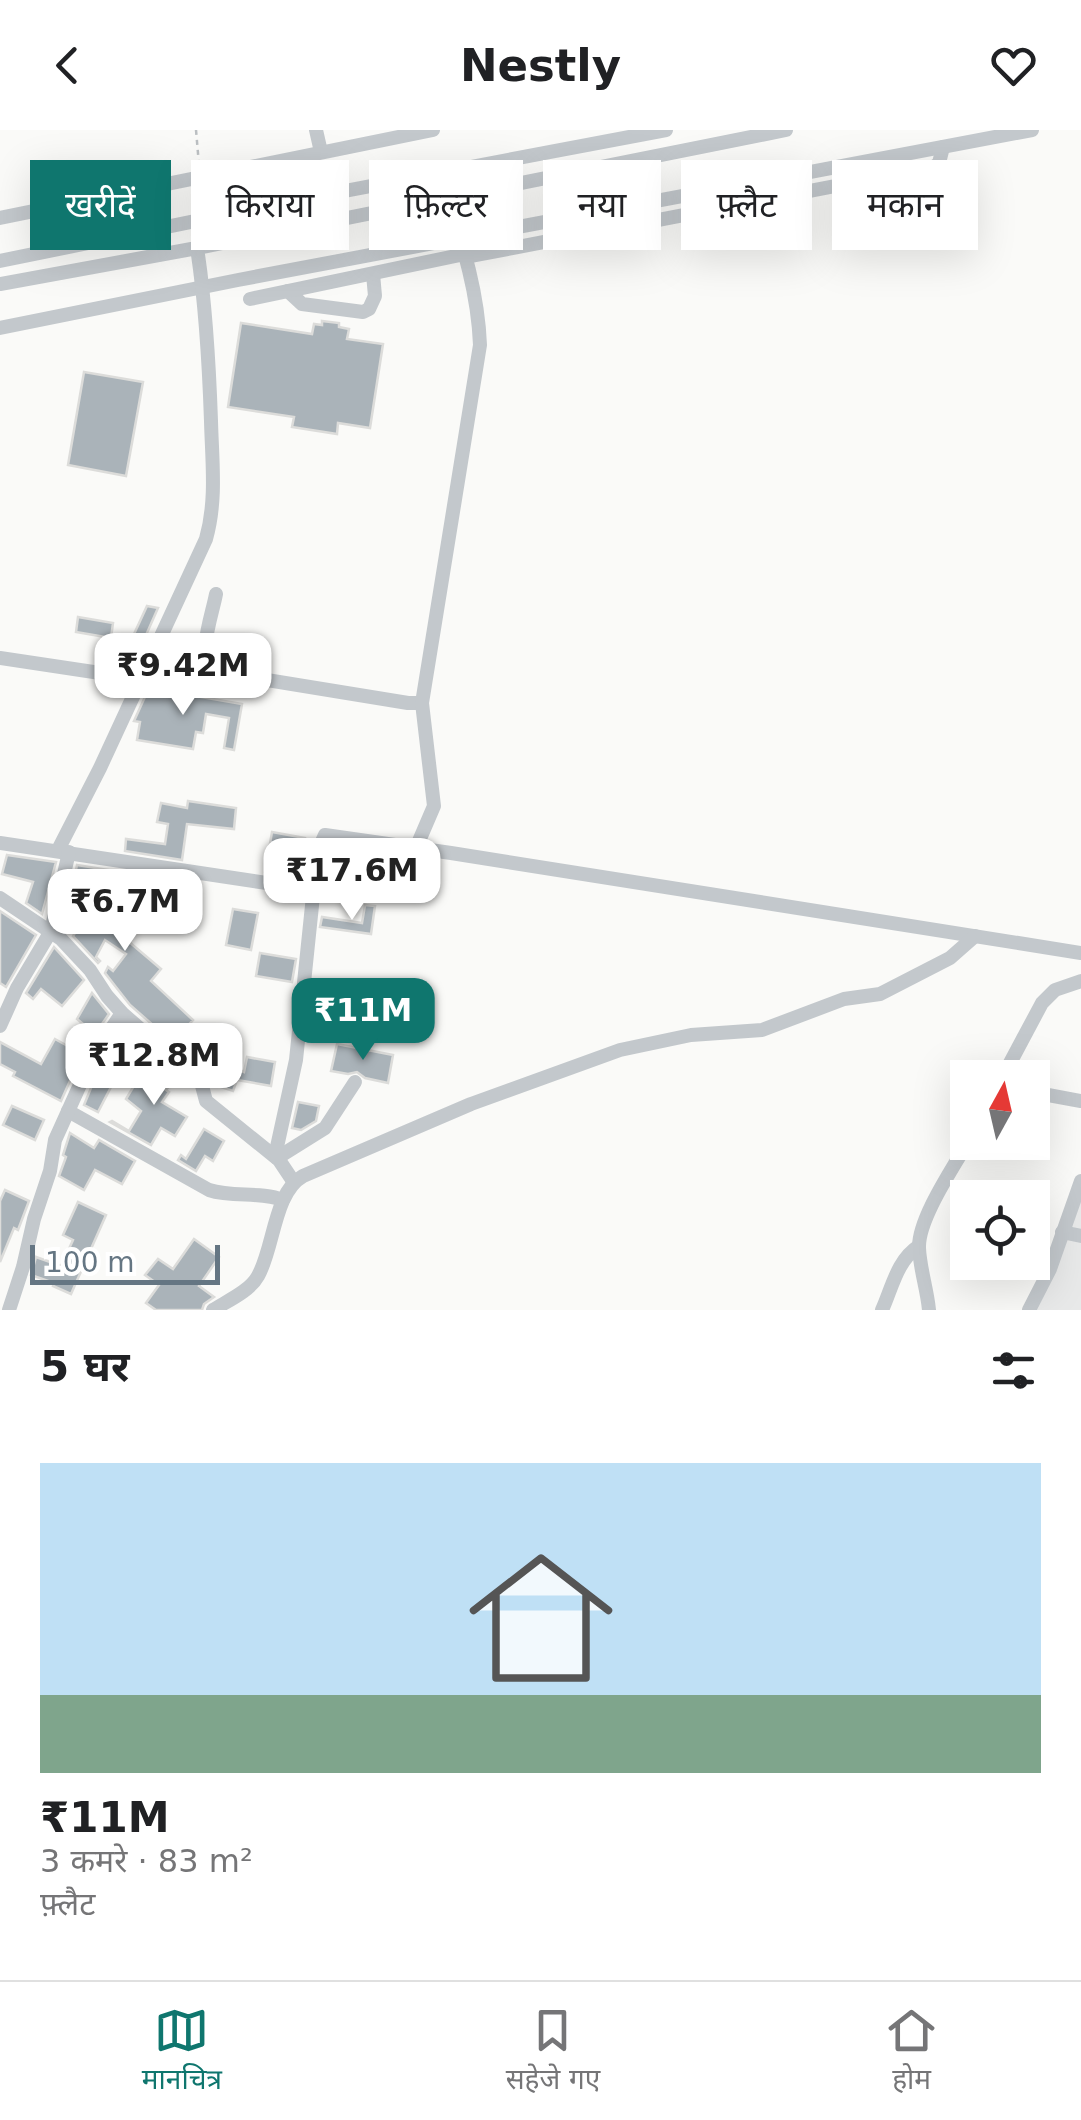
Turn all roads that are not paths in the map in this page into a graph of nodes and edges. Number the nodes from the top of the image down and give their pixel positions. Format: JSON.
{"nodes":[{"id":1,"x":316,"y":130,"type":"edge"},
{"id":2,"x":432,"y":130,"type":"edge"},
{"id":3,"x":666,"y":130,"type":"edge"},
{"id":4,"x":786,"y":130,"type":"edge"},
{"id":5,"x":1032,"y":130,"type":"edge"},
{"id":6,"x":943,"y":146,"type":"junction"},
{"id":7,"x":321,"y":152,"type":"junction"},
{"id":8,"x":281,"y":160,"type":"edge"},
{"id":9,"x":191,"y":178,"type":"edge"},
{"id":10,"x":523,"y":184,"type":"edge"},
{"id":11,"x":349,"y":191,"type":"edge"},
{"id":12,"x":0,"y":218,"type":"edge"},
{"id":13,"x":191,"y":221,"type":"edge"},
{"id":14,"x":523,"y":226,"type":"edge"},
{"id":15,"x":191,"y":249,"type":"edge"},
{"id":16,"x":197,"y":250,"type":"edge"},
{"id":17,"x":397,"y":250,"type":"edge"},
{"id":18,"x":463,"y":250,"type":"edge"},
{"id":19,"x":465,"y":256,"type":"junction"},
{"id":20,"x":0,"y":261,"type":"edge"},
{"id":21,"x":373,"y":274,"type":"junction"},
{"id":22,"x":0,"y":284,"type":"edge"},
{"id":23,"x":203,"y":287,"type":"junction"},
{"id":24,"x":288,"y":292,"type":"junction"},
{"id":25,"x":250,"y":299,"type":"dead end"},
{"id":26,"x":0,"y":328,"type":"edge"},
{"id":27,"x":216,"y":594,"type":"dead end"},
{"id":28,"x":0,"y":658,"type":"edge"},
{"id":29,"x":140,"y":678,"type":"junction"},
{"id":30,"x":422,"y":703,"type":"junction"},
{"id":31,"x":0,"y":843,"type":"edge"},
{"id":32,"x":416,"y":848,"type":"junction"},
{"id":33,"x":64,"y":851,"type":"junction"},
{"id":34,"x":314,"y":890,"type":"junction"},
{"id":35,"x":0,"y":898,"type":"edge"},
{"id":36,"x":51,"y":931,"type":"junction"},
{"id":37,"x":975,"y":936,"type":"junction"},
{"id":38,"x":1081,"y":953,"type":"edge"},
{"id":39,"x":1081,"y":981,"type":"edge"},
{"id":40,"x":122,"y":1013,"type":"junction"},
{"id":41,"x":0,"y":1026,"type":"edge"},
{"id":42,"x":1012,"y":1060,"type":"edge"},
{"id":43,"x":356,"y":1082,"type":"dead end"},
{"id":44,"x":1050,"y":1095,"type":"edge"},
{"id":45,"x":1081,"y":1101,"type":"edge"},
{"id":46,"x":68,"y":1110,"type":"junction"},
{"id":47,"x":276,"y":1157,"type":"junction"},
{"id":48,"x":958,"y":1160,"type":"edge"},
{"id":49,"x":294,"y":1181,"type":"junction"},
{"id":50,"x":1081,"y":1181,"type":"edge"},
{"id":51,"x":284,"y":1200,"type":"junction"},
{"id":52,"x":1062,"y":1232,"type":"junction"},
{"id":53,"x":1081,"y":1236,"type":"edge"},
{"id":54,"x":919,"y":1246,"type":"junction"},
{"id":55,"x":219,"y":1309,"type":"edge"},
{"id":56,"x":9,"y":1310,"type":"edge"},
{"id":57,"x":882,"y":1310,"type":"edge"},
{"id":58,"x":929,"y":1310,"type":"edge"},
{"id":59,"x":1029,"y":1310,"type":"edge"}],
"edges":[{"from":1,"to":7,"type":"street"},
{"from":2,"to":7,"type":"street"},
{"from":3,"to":11,"type":"street"},
{"from":4,"to":10,"type":"street"},
{"from":5,"to":6,"type":"street"},
{"from":6,"to":14,"type":"street"},
{"from":6,"to":19,"type":"street"},
{"from":7,"to":8,"type":"street"},
{"from":9,"to":12,"type":"street"},
{"from":13,"to":20,"type":"street"},
{"from":15,"to":22,"type":"street"},
{"from":16,"to":23,"type":"street"},
{"from":17,"to":23,"type":"street"},
{"from":18,"to":19,"type":"street"},
{"from":19,"to":21,"type":"street"},
{"from":19,"to":30,"type":"street"},
{"from":21,"to":24,"type":"street"},
{"from":21,"to":24,"type":"street"},
{"from":23,"to":26,"type":"street"},
{"from":23,"to":29,"type":"street"},
{"from":24,"to":25,"type":"street"},
{"from":27,"to":30,"type":"street"},
{"from":28,"to":29,"type":"street"},
{"from":29,"to":33,"type":"street"},
{"from":30,"to":32,"type":"street"},
{"from":31,"to":33,"type":"street"},
{"from":32,"to":34,"type":"street"},
{"from":32,"to":37,"type":"street"},
{"from":33,"to":34,"type":"street"},
{"from":33,"to":36,"type":"street"},
{"from":34,"to":47,"type":"street"},
{"from":35,"to":36,"type":"street"},
{"from":36,"to":40,"type":"street"},
{"from":36,"to":41,"type":"street"},
{"from":37,"to":38,"type":"street"},
{"from":37,"to":49,"type":"street"},
{"from":39,"to":42,"type":"street"},
{"from":40,"to":46,"type":"street"},
{"from":40,"to":47,"type":"street"},
{"from":43,"to":47,"type":"street"},
{"from":44,"to":45,"type":"street"},
{"from":46,"to":51,"type":"street"},
{"from":46,"to":56,"type":"street"},
{"from":47,"to":49,"type":"street"},
{"from":48,"to":54,"type":"street"},
{"from":49,"to":51,"type":"street"},
{"from":50,"to":52,"type":"street"},
{"from":51,"to":55,"type":"street"},
{"from":52,"to":53,"type":"street"},
{"from":52,"to":59,"type":"street"},
{"from":54,"to":57,"type":"street"},
{"from":54,"to":58,"type":"street"}]}
